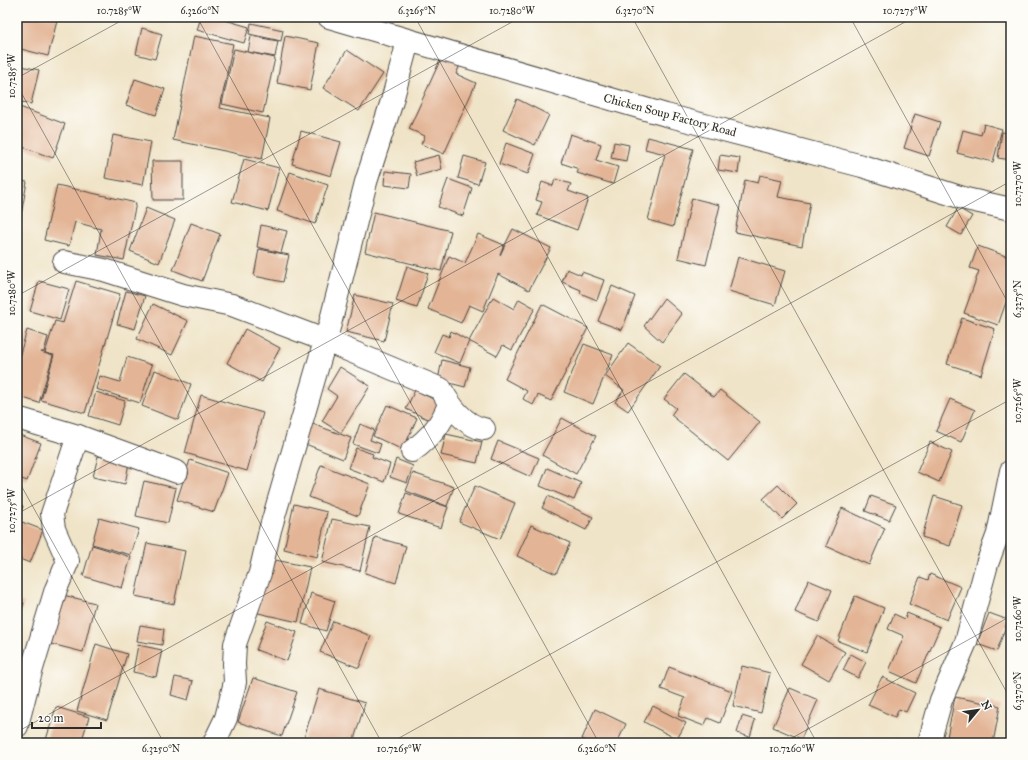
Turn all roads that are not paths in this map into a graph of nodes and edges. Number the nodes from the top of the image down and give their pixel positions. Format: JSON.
{"nodes":[{"id":1,"x":329,"y":17,"type":"edge"},
{"id":2,"x":408,"y":41,"type":"junction"},
{"id":3,"x":1011,"y":209,"type":"edge"},
{"id":4,"x":64,"y":262,"type":"dead end"},
{"id":5,"x":324,"y":340,"type":"junction"},
{"id":6,"x":449,"y":404,"type":"junction"},
{"id":7,"x":17,"y":418,"type":"edge"},
{"id":8,"x":484,"y":429,"type":"dead end"},
{"id":9,"x":78,"y":436,"type":"junction"},
{"id":10,"x":412,"y":451,"type":"dead end"},
{"id":11,"x":178,"y":472,"type":"dead end"},
{"id":12,"x":1011,"y":472,"type":"edge"},
{"id":13,"x":17,"y":726,"type":"edge"},
{"id":14,"x":214,"y":743,"type":"edge"},
{"id":15,"x":929,"y":743,"type":"edge"}],
"edges":[{"from":1,"to":2,"type":"street","name":"Chicken Soup Factory Road"},
{"from":2,"to":3,"type":"street","name":"Chicken Soup Factory Road"},
{"from":2,"to":5,"type":"street"},
{"from":4,"to":5,"type":"street"},
{"from":5,"to":6,"type":"street"},
{"from":5,"to":14,"type":"street"},
{"from":6,"to":8,"type":"street"},
{"from":6,"to":10,"type":"street"},
{"from":7,"to":9,"type":"street"},
{"from":9,"to":11,"type":"street"},
{"from":9,"to":13,"type":"street"},
{"from":12,"to":15,"type":"street"}]}
